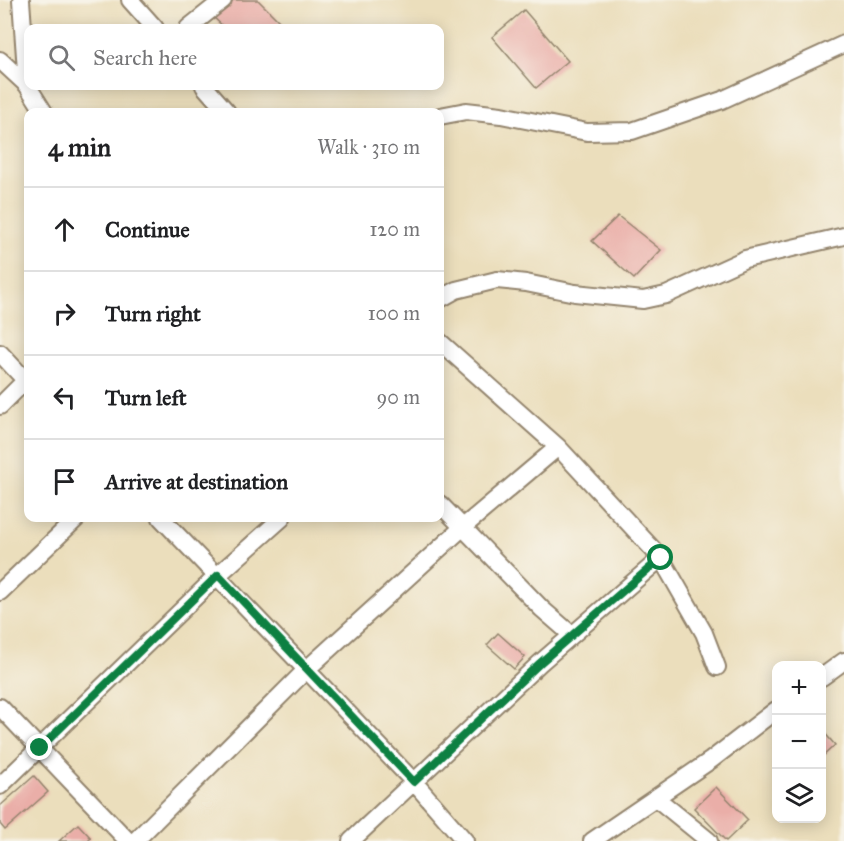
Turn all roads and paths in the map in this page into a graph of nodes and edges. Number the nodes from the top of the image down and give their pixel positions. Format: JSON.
{"nodes":[{"id":1,"x":21,"y":0,"type":"edge"},
{"id":2,"x":130,"y":0,"type":"edge"},
{"id":3,"x":223,"y":0,"type":"edge"},
{"id":4,"x":151,"y":24,"type":"edge"},
{"id":5,"x":193,"y":24,"type":"edge"},
{"id":6,"x":24,"y":42,"type":"edge"},
{"id":7,"x":844,"y":44,"type":"edge"},
{"id":8,"x":0,"y":60,"type":"edge"},
{"id":9,"x":24,"y":82,"type":"edge"},
{"id":10,"x":30,"y":90,"type":"edge"},
{"id":11,"x":208,"y":90,"type":"edge"},
{"id":12,"x":41,"y":108,"type":"edge"},
{"id":13,"x":223,"y":108,"type":"edge"},
{"id":14,"x":444,"y":115,"type":"edge"},
{"id":15,"x":844,"y":236,"type":"edge"},
{"id":16,"x":444,"y":297,"type":"edge"},
{"id":17,"x":444,"y":346,"type":"edge"},
{"id":18,"x":0,"y":353,"type":"edge"},
{"id":19,"x":24,"y":377,"type":"edge"},
{"id":20,"x":24,"y":385,"type":"edge"},
{"id":21,"x":0,"y":406,"type":"edge"},
{"id":22,"x":558,"y":447,"type":"junction"},
{"id":23,"x":444,"y":508,"type":"edge"},
{"id":24,"x":73,"y":522,"type":"edge"},
{"id":25,"x":165,"y":522,"type":"edge"},
{"id":26,"x":278,"y":522,"type":"edge"},
{"id":27,"x":462,"y":528,"type":"junction"},
{"id":28,"x":661,"y":558,"type":"junction"},
{"id":29,"x":218,"y":575,"type":"junction"},
{"id":30,"x":0,"y":592,"type":"edge"},
{"id":31,"x":572,"y":635,"type":"junction"},
{"id":32,"x":844,"y":661,"type":"edge"},
{"id":33,"x":717,"y":667,"type":"dead end"},
{"id":34,"x":308,"y":669,"type":"junction"},
{"id":35,"x":826,"y":674,"type":"edge"},
{"id":36,"x":0,"y":707,"type":"edge"},
{"id":37,"x":772,"y":714,"type":"edge"},
{"id":38,"x":40,"y":748,"type":"junction"},
{"id":39,"x":414,"y":782,"type":"junction"},
{"id":40,"x":0,"y":786,"type":"edge"},
{"id":41,"x":656,"y":798,"type":"junction"},
{"id":42,"x":128,"y":841,"type":"edge"},
{"id":43,"x":135,"y":841,"type":"edge"},
{"id":44,"x":351,"y":841,"type":"edge"},
{"id":45,"x":465,"y":841,"type":"edge"},
{"id":46,"x":592,"y":841,"type":"edge"},
{"id":47,"x":709,"y":841,"type":"edge"}],
"edges":[{"from":1,"to":6,"type":"street"},
{"from":2,"to":4,"type":"street"},
{"from":3,"to":5,"type":"street"},
{"from":7,"to":14,"type":"street"},
{"from":8,"to":9,"type":"street"},
{"from":10,"to":12,"type":"street"},
{"from":11,"to":13,"type":"street"},
{"from":15,"to":16,"type":"street"},
{"from":17,"to":22,"type":"street"},
{"from":18,"to":19,"type":"street"},
{"from":20,"to":21,"type":"street"},
{"from":22,"to":27,"type":"street"},
{"from":22,"to":28,"type":"street"},
{"from":23,"to":27,"type":"street"},
{"from":24,"to":30,"type":"street"},
{"from":25,"to":29,"type":"street"},
{"from":26,"to":29,"type":"street"},
{"from":27,"to":31,"type":"street"},
{"from":27,"to":34,"type":"street"},
{"from":28,"to":31,"type":"street"},
{"from":28,"to":33,"type":"street"},
{"from":29,"to":34,"type":"street"},
{"from":29,"to":38,"type":"street"},
{"from":31,"to":39,"type":"street"},
{"from":32,"to":35,"type":"street"},
{"from":34,"to":39,"type":"street"},
{"from":34,"to":43,"type":"street"},
{"from":36,"to":38,"type":"street"},
{"from":37,"to":41,"type":"street"},
{"from":38,"to":40,"type":"street"},
{"from":38,"to":42,"type":"street"},
{"from":39,"to":44,"type":"street"},
{"from":39,"to":45,"type":"street"},
{"from":41,"to":46,"type":"street"},
{"from":41,"to":47,"type":"street"}]}
